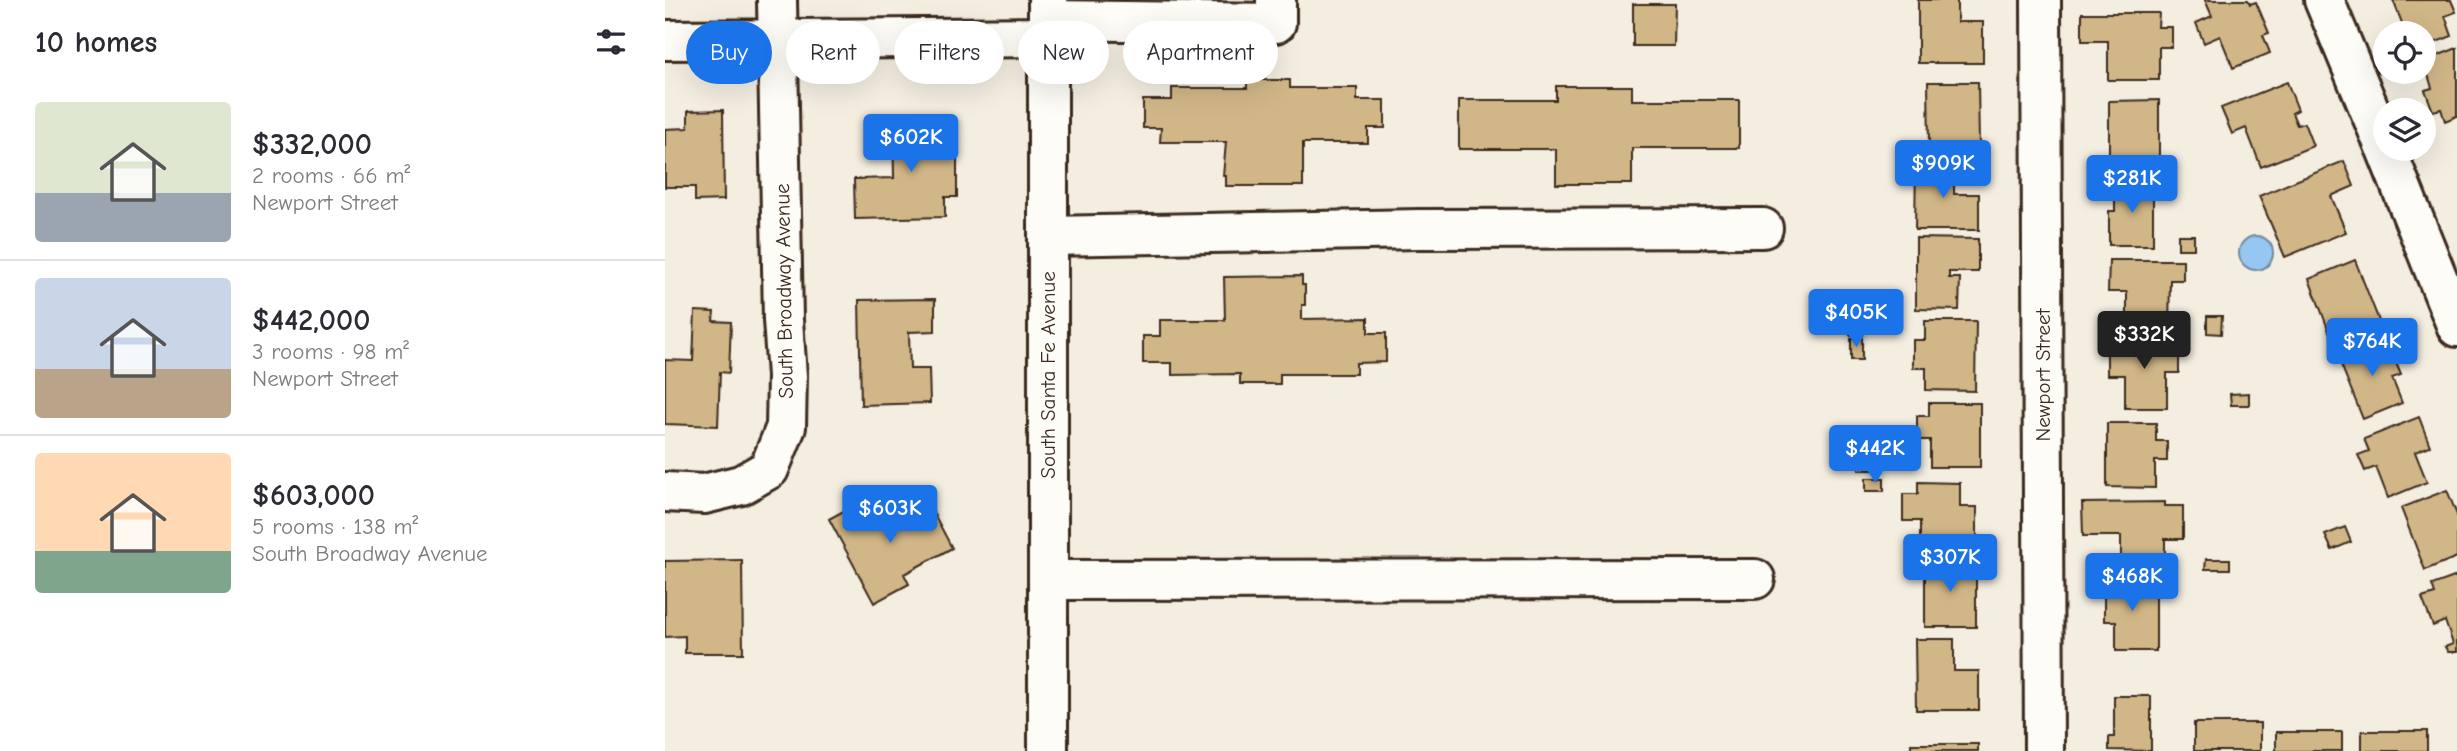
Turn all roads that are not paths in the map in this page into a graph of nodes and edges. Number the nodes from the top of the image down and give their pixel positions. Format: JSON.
{"nodes":[{"id":1,"x":777,"y":0,"type":"edge"},
{"id":2,"x":1276,"y":0,"type":"edge"},
{"id":3,"x":2041,"y":0,"type":"edge"},
{"id":4,"x":2324,"y":0,"type":"edge"},
{"id":5,"x":1048,"y":19,"type":"edge"},
{"id":6,"x":779,"y":39,"type":"junction"},
{"id":7,"x":665,"y":40,"type":"edge"},
{"id":8,"x":2373,"y":117,"type":"edge"},
{"id":9,"x":2391,"y":161,"type":"edge"},
{"id":10,"x":1763,"y":228,"type":"dead end"},
{"id":11,"x":1048,"y":236,"type":"junction"},
{"id":12,"x":2457,"y":327,"type":"edge"},
{"id":13,"x":665,"y":492,"type":"edge"},
{"id":14,"x":1755,"y":579,"type":"dead end"},
{"id":15,"x":1048,"y":580,"type":"junction"},
{"id":16,"x":1048,"y":751,"type":"edge"},
{"id":17,"x":2044,"y":751,"type":"edge"}],
"edges":[{"from":1,"to":6,"type":"street","name":"South Broadway Avenue"},
{"from":2,"to":5,"type":"street"},
{"from":3,"to":17,"type":"street","name":"Newport Street"},
{"from":4,"to":8,"type":"street"},
{"from":5,"to":6,"type":"street"},
{"from":5,"to":11,"type":"street","name":"South Santa Fe Avenue"},
{"from":6,"to":7,"type":"street"},
{"from":6,"to":13,"type":"street","name":"South Broadway Avenue"},
{"from":9,"to":12,"type":"street"},
{"from":10,"to":11,"type":"street"},
{"from":11,"to":15,"type":"street","name":"South Santa Fe Avenue"},
{"from":14,"to":15,"type":"street"},
{"from":15,"to":16,"type":"street","name":"South Santa Fe Avenue"}]}
